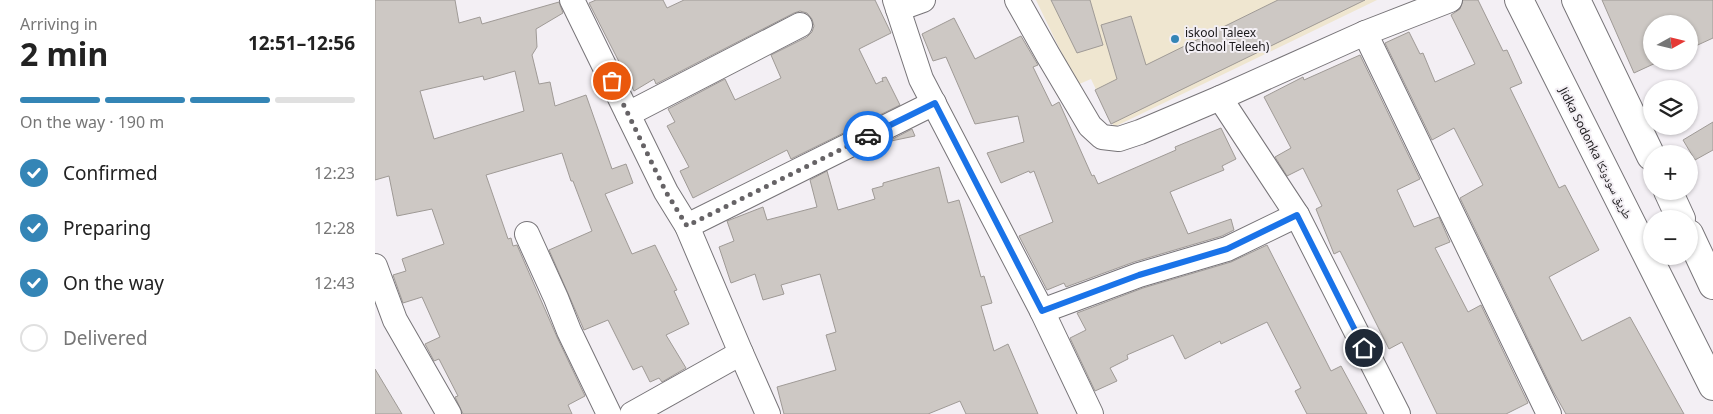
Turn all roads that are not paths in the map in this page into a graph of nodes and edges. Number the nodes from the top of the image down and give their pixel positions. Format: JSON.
{"nodes":[{"id":1,"x":572,"y":0,"type":"edge"},
{"id":2,"x":923,"y":0,"type":"edge"},
{"id":3,"x":1017,"y":0,"type":"edge"},
{"id":4,"x":1450,"y":0,"type":"edge"},
{"id":5,"x":1519,"y":0,"type":"edge"},
{"id":6,"x":1576,"y":0,"type":"edge"},
{"id":7,"x":896,"y":5,"type":"edge"},
{"id":8,"x":800,"y":26,"type":"dead end"},
{"id":9,"x":1365,"y":33,"type":"junction"},
{"id":10,"x":1220,"y":98,"type":"junction"},
{"id":11,"x":935,"y":103,"type":"junction"},
{"id":12,"x":628,"y":114,"type":"junction"},
{"id":13,"x":1646,"y":145,"type":"edge"},
{"id":14,"x":1297,"y":215,"type":"junction"},
{"id":15,"x":687,"y":226,"type":"junction"},
{"id":16,"x":527,"y":234,"type":"dead end"},
{"id":17,"x":1698,"y":253,"type":"edge"},
{"id":18,"x":375,"y":266,"type":"edge"},
{"id":19,"x":1713,"y":285,"type":"edge"},
{"id":20,"x":1042,"y":311,"type":"junction"},
{"id":21,"x":741,"y":354,"type":"junction"},
{"id":22,"x":1713,"y":386,"type":"edge"},
{"id":23,"x":449,"y":414,"type":"edge"},
{"id":24,"x":609,"y":414,"type":"edge"},
{"id":25,"x":632,"y":414,"type":"edge"},
{"id":26,"x":768,"y":414,"type":"edge"},
{"id":27,"x":1091,"y":414,"type":"edge"},
{"id":28,"x":1398,"y":414,"type":"edge"},
{"id":29,"x":1549,"y":414,"type":"edge"}],
"edges":[{"from":1,"to":12,"type":"street"},
{"from":2,"to":7,"type":"street"},
{"from":3,"to":10,"type":"street"},
{"from":4,"to":9,"type":"street"},
{"from":5,"to":22,"type":"main road","name":"Jidka Sodonka طريق سودونكا"},
{"from":6,"to":13,"type":"main road"},
{"from":7,"to":11,"type":"street"},
{"from":8,"to":12,"type":"street"},
{"from":9,"to":10,"type":"street"},
{"from":9,"to":29,"type":"street"},
{"from":10,"to":14,"type":"street"},
{"from":11,"to":15,"type":"street"},
{"from":11,"to":20,"type":"street"},
{"from":12,"to":15,"type":"street"},
{"from":14,"to":20,"type":"street"},
{"from":14,"to":28,"type":"street"},
{"from":15,"to":21,"type":"street"},
{"from":16,"to":24,"type":"street"},
{"from":17,"to":19,"type":"main road"},
{"from":18,"to":23,"type":"street"},
{"from":20,"to":27,"type":"street"},
{"from":21,"to":25,"type":"street"},
{"from":21,"to":26,"type":"street"}]}
